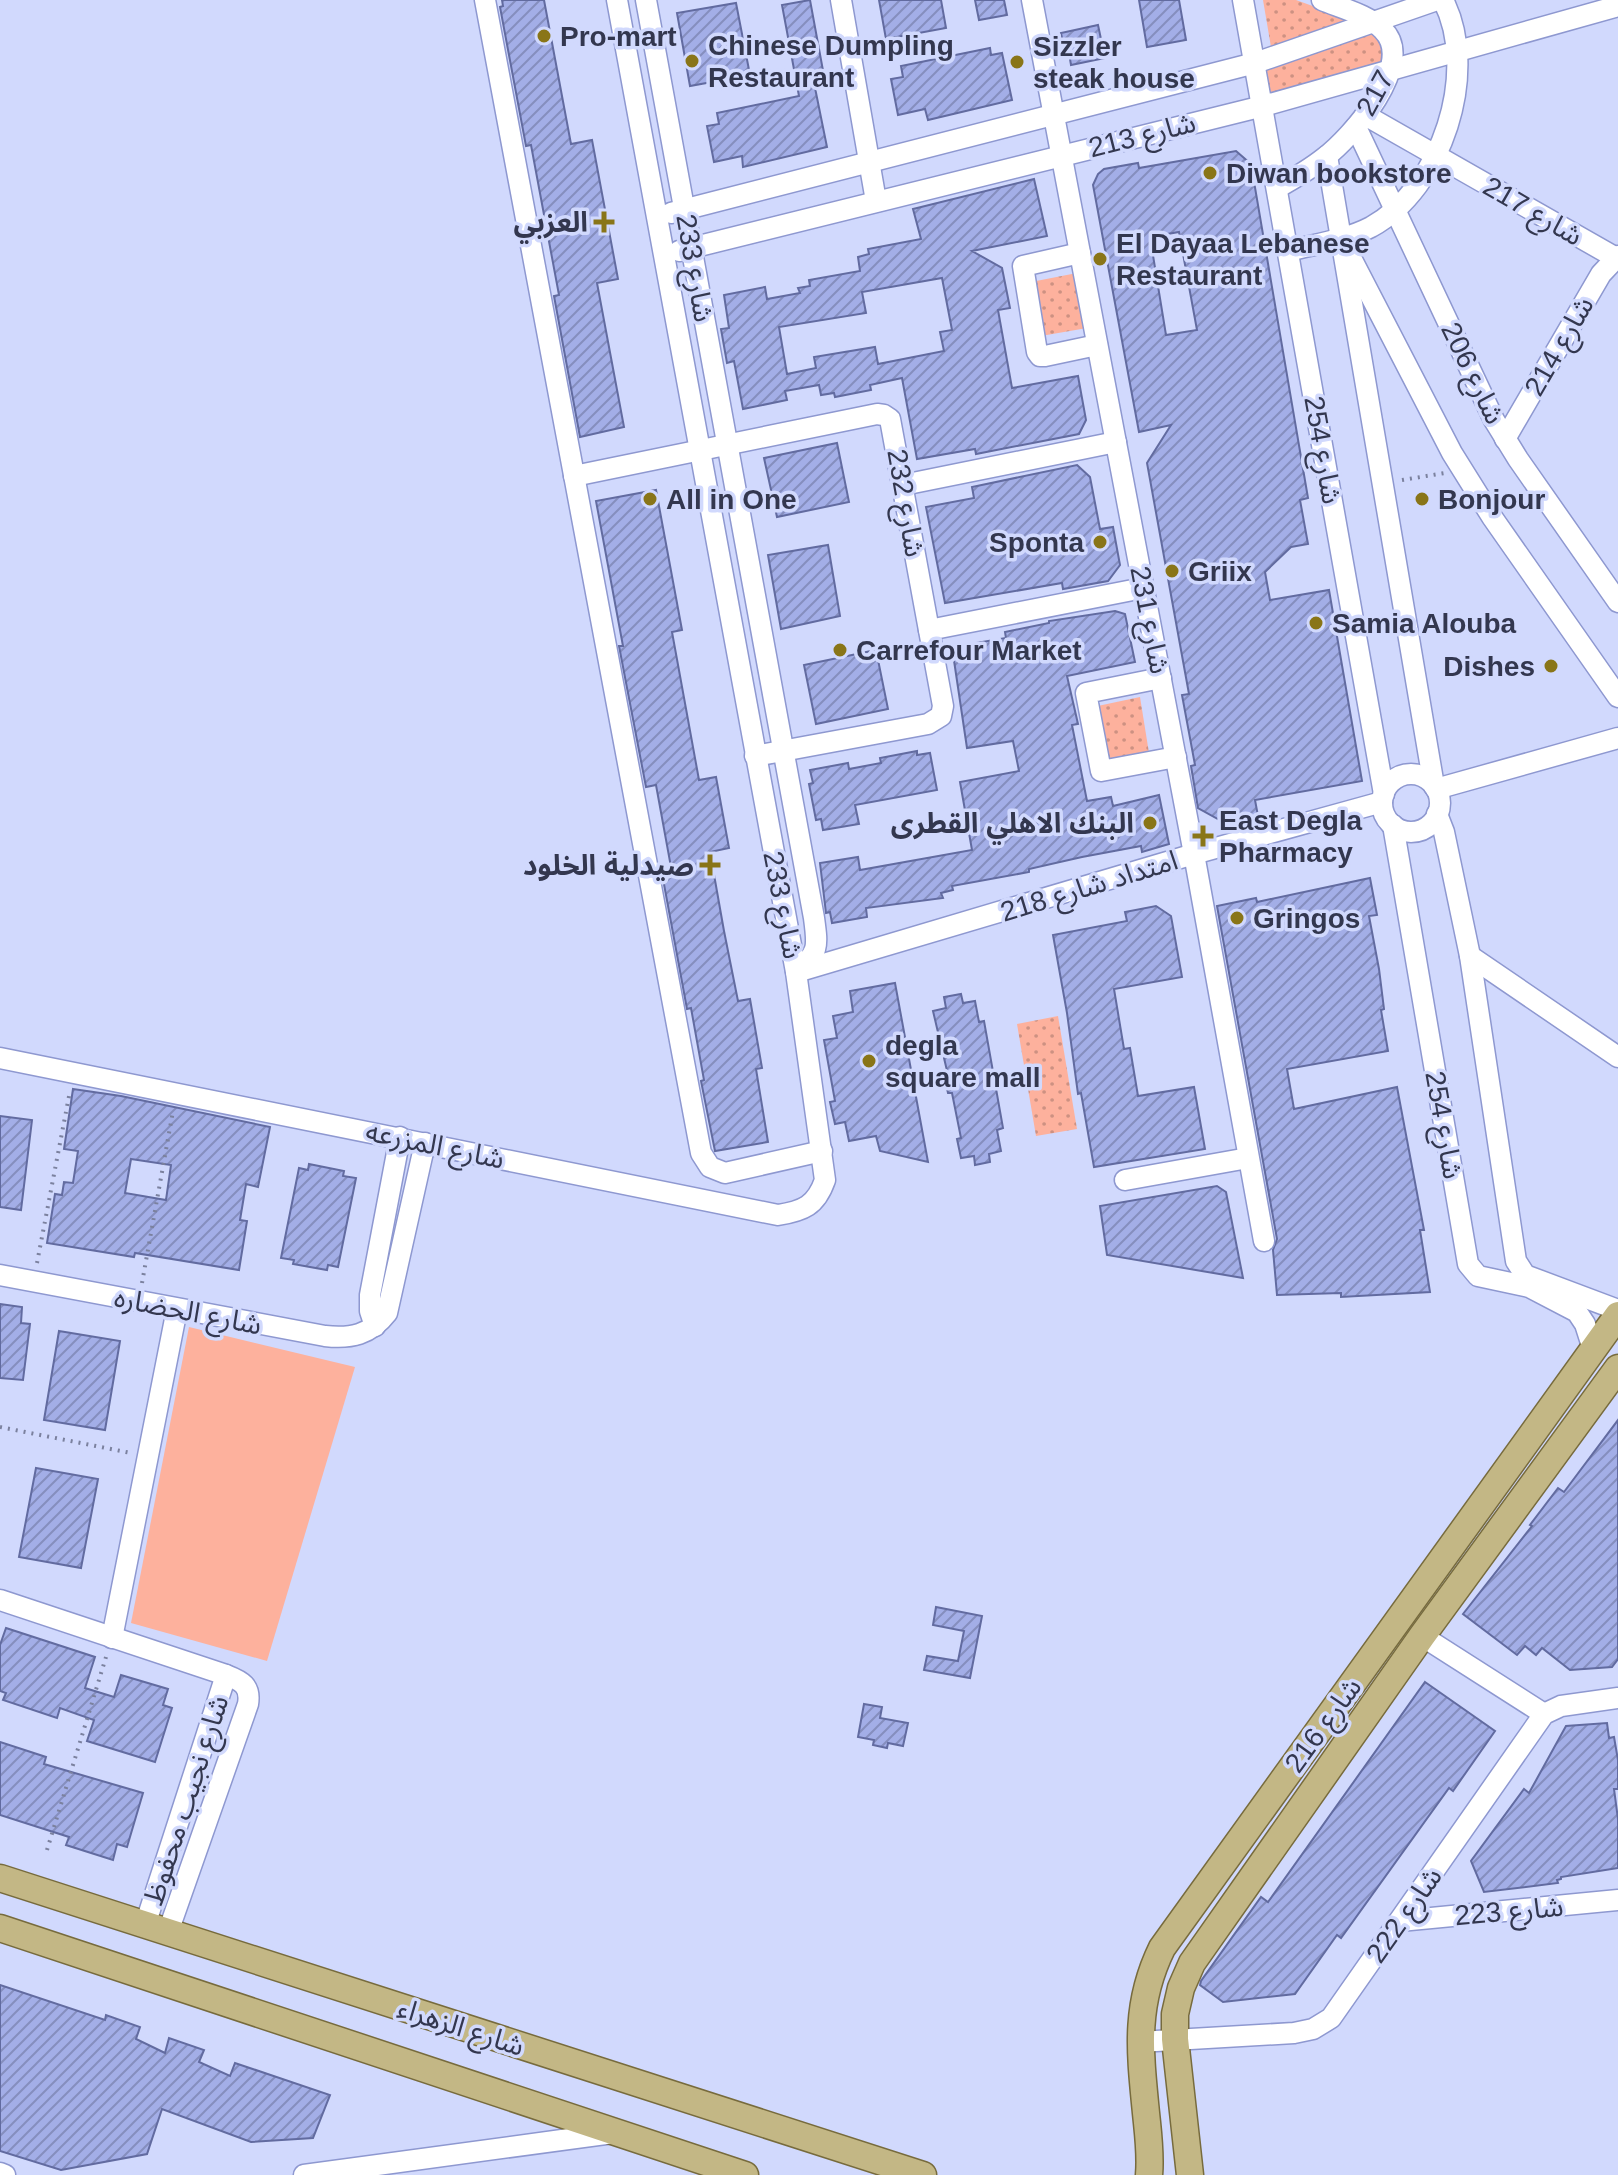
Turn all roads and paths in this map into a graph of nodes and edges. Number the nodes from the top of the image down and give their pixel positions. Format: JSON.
{"nodes":[{"id":1,"x":485,"y":0,"type":"edge"},
{"id":2,"x":617,"y":0,"type":"edge"},
{"id":3,"x":646,"y":0,"type":"edge"},
{"id":4,"x":841,"y":0,"type":"edge"},
{"id":5,"x":1032,"y":0,"type":"edge"},
{"id":6,"x":1243,"y":0,"type":"edge"},
{"id":7,"x":1323,"y":0,"type":"edge"},
{"id":8,"x":1440,"y":0,"type":"edge"},
{"id":9,"x":1618,"y":6,"type":"edge"},
{"id":10,"x":1372,"y":22,"type":"junction"},
{"id":11,"x":1458,"y":51,"type":"junction"},
{"id":12,"x":1255,"y":63,"type":"junction"},
{"id":13,"x":1389,"y":72,"type":"junction"},
{"id":14,"x":1263,"y":106,"type":"junction"},
{"id":15,"x":1054,"y":116,"type":"junction"},
{"id":16,"x":1361,"y":121,"type":"junction"},
{"id":17,"x":1061,"y":154,"type":"junction"},
{"id":18,"x":1435,"y":155,"type":"junction"},
{"id":19,"x":1327,"y":156,"type":"junction"},
{"id":20,"x":869,"y":163,"type":"junction"},
{"id":21,"x":1277,"y":188,"type":"junction"},
{"id":22,"x":876,"y":201,"type":"junction"},
{"id":23,"x":684,"y":210,"type":"junction"},
{"id":24,"x":1396,"y":210,"type":"junction"},
{"id":25,"x":656,"y":217,"type":"junction"},
{"id":26,"x":1340,"y":239,"type":"junction"},
{"id":27,"x":691,"y":248,"type":"junction"},
{"id":28,"x":1288,"y":251,"type":"junction"},
{"id":29,"x":1080,"y":253,"type":"junction"},
{"id":30,"x":663,"y":255,"type":"junction"},
{"id":31,"x":1617,"y":258,"type":"edge"},
{"id":32,"x":1097,"y":345,"type":"junction"},
{"id":33,"x":1505,"y":439,"type":"junction"},
{"id":34,"x":1116,"y":442,"type":"junction"},
{"id":35,"x":727,"y":445,"type":"junction"},
{"id":36,"x":699,"y":451,"type":"junction"},
{"id":37,"x":1463,"y":469,"type":"junction"},
{"id":38,"x":574,"y":476,"type":"junction"},
{"id":39,"x":1383,"y":484,"type":"junction"},
{"id":40,"x":903,"y":485,"type":"junction"},
{"id":41,"x":1143,"y":588,"type":"junction"},
{"id":42,"x":1618,"y":602,"type":"edge"},
{"id":43,"x":929,"y":630,"type":"junction"},
{"id":44,"x":1161,"y":678,"type":"junction"},
{"id":45,"x":1618,"y":697,"type":"edge"},
{"id":46,"x":1618,"y":738,"type":"edge"},
{"id":47,"x":783,"y":750,"type":"junction"},
{"id":48,"x":755,"y":756,"type":"junction"},
{"id":49,"x":1176,"y":757,"type":"junction"},
{"id":50,"x":1435,"y":787,"type":"junction"},
{"id":51,"x":1383,"y":798,"type":"junction"},
{"id":52,"x":1437,"y":814,"type":"junction"},
{"id":53,"x":1393,"y":825,"type":"junction"},
{"id":54,"x":1194,"y":854,"type":"junction"},
{"id":55,"x":1470,"y":956,"type":"junction"},
{"id":56,"x":796,"y":972,"type":"junction"},
{"id":57,"x":1618,"y":1057,"type":"edge"},
{"id":58,"x":0,"y":1058,"type":"edge"},
{"id":59,"x":74,"y":1072,"type":"junction"},
{"id":60,"x":176,"y":1093,"type":"junction"},
{"id":61,"x":400,"y":1137,"type":"junction"},
{"id":62,"x":425,"y":1143,"type":"junction"},
{"id":63,"x":822,"y":1151,"type":"junction"},
{"id":64,"x":1248,"y":1158,"type":"junction"},
{"id":65,"x":1125,"y":1180,"type":"dead end"},
{"id":66,"x":1264,"y":1241,"type":"dead end"},
{"id":67,"x":0,"y":1275,"type":"edge"},
{"id":68,"x":33,"y":1281,"type":"junction"},
{"id":69,"x":139,"y":1302,"type":"junction"},
{"id":70,"x":177,"y":1309,"type":"junction"},
{"id":71,"x":1618,"y":1312,"type":"edge"},
{"id":72,"x":375,"y":1326,"type":"junction"},
{"id":73,"x":1593,"y":1349,"type":"junction"},
{"id":74,"x":1618,"y":1368,"type":"edge"},
{"id":75,"x":0,"y":1427,"type":"edge"},
{"id":76,"x":148,"y":1456,"type":"junction"},
{"id":77,"x":0,"y":1600,"type":"edge"},
{"id":78,"x":1422,"y":1636,"type":"junction"},
{"id":79,"x":112,"y":1638,"type":"junction"},
{"id":80,"x":226,"y":1675,"type":"junction"},
{"id":81,"x":1618,"y":1698,"type":"edge"},
{"id":82,"x":1544,"y":1714,"type":"junction"},
{"id":83,"x":47,"y":1850,"type":"dead end"},
{"id":84,"x":0,"y":1878,"type":"edge"},
{"id":85,"x":1618,"y":1900,"type":"edge"},
{"id":86,"x":1400,"y":1921,"type":"junction"},
{"id":87,"x":0,"y":1928,"type":"edge"},
{"id":88,"x":156,"y":1929,"type":"junction"},
{"id":89,"x":1175,"y":2039,"type":"junction"},
{"id":90,"x":1139,"y":2042,"type":"junction"},
{"id":91,"x":617,"y":2133,"type":"junction"},
{"id":92,"x":304,"y":2175,"type":"edge"},
{"id":93,"x":745,"y":2175,"type":"edge"},
{"id":94,"x":923,"y":2175,"type":"edge"},
{"id":95,"x":1149,"y":2175,"type":"edge"},
{"id":96,"x":1190,"y":2175,"type":"edge"}],
"edges":[{"from":1,"to":38,"type":"street"},
{"from":2,"to":25,"type":"street","name":"شارع 233"},
{"from":3,"to":23,"type":"street","name":"شارع 233"},
{"from":4,"to":20,"type":"street"},
{"from":5,"to":15,"type":"street","name":"شارع 231"},
{"from":6,"to":12,"type":"street"},
{"from":7,"to":10,"type":"street"},
{"from":8,"to":10,"type":"street","name":"شارع 213"},
{"from":8,"to":11,"type":"street"},
{"from":9,"to":11,"type":"street","name":"شارع 213"},
{"from":10,"to":12,"type":"street","name":"شارع 213"},
{"from":10,"to":13,"type":"street","name":"217"},
{"from":11,"to":13,"type":"street","name":"شارع 213"},
{"from":11,"to":18,"type":"street"},
{"from":12,"to":14,"type":"street"},
{"from":12,"to":15,"type":"street","name":"شارع 213"},
{"from":13,"to":14,"type":"street","name":"شارع 213"},
{"from":13,"to":16,"type":"street","name":"217"},
{"from":14,"to":17,"type":"street","name":"شارع 213"},
{"from":14,"to":21,"type":"street","name":"شارع 254"},
{"from":15,"to":17,"type":"street","name":"شارع 231"},
{"from":15,"to":20,"type":"street","name":"شارع 213"},
{"from":16,"to":18,"type":"street","name":"شارع 217"},
{"from":16,"to":19,"type":"street","name":"217"},
{"from":16,"to":24,"type":"street","name":"شارع 206"},
{"from":17,"to":22,"type":"street","name":"شارع 213"},
{"from":17,"to":29,"type":"street","name":"شارع 231"},
{"from":18,"to":24,"type":"street"},
{"from":18,"to":31,"type":"street","name":"شارع 217"},
{"from":19,"to":21,"type":"street","name":"217"},
{"from":19,"to":26,"type":"street","name":"شارع 254"},
{"from":20,"to":22,"type":"street"},
{"from":20,"to":23,"type":"street","name":"شارع 213"},
{"from":21,"to":28,"type":"street","name":"شارع 254"},
{"from":22,"to":27,"type":"street","name":"شارع 213"},
{"from":23,"to":25,"type":"street","name":"شارع 213"},
{"from":23,"to":27,"type":"street","name":"شارع 233"},
{"from":24,"to":26,"type":"street"},
{"from":24,"to":33,"type":"street","name":"شارع 206"},
{"from":25,"to":30,"type":"street","name":"شارع 233"},
{"from":26,"to":28,"type":"street"},
{"from":26,"to":37,"type":"street","name":"شارع 206"},
{"from":26,"to":39,"type":"street","name":"شارع 254"},
{"from":27,"to":30,"type":"street","name":"شارع 213"},
{"from":27,"to":35,"type":"street","name":"شارع 233"},
{"from":28,"to":51,"type":"street","name":"شارع 254"},
{"from":29,"to":32,"type":"street","name":"شارع 231"},
{"from":29,"to":32,"type":"street"},
{"from":30,"to":36,"type":"street","name":"شارع 233"},
{"from":31,"to":33,"type":"street","name":"شارع 214"},
{"from":32,"to":34,"type":"street","name":"شارع 231"},
{"from":33,"to":42,"type":"street","name":"شارع 206"},
{"from":34,"to":40,"type":"street"},
{"from":34,"to":41,"type":"street","name":"شارع 231"},
{"from":35,"to":36,"type":"street","name":"شارع 232"},
{"from":35,"to":40,"type":"street","name":"شارع 232"},
{"from":35,"to":47,"type":"street","name":"شارع 233"},
{"from":36,"to":38,"type":"street","name":"شارع 232"},
{"from":36,"to":48,"type":"street","name":"شارع 233"},
{"from":37,"to":39,"type":"path"},
{"from":37,"to":45,"type":"street","name":"شارع 206"},
{"from":38,"to":63,"type":"street"},
{"from":39,"to":50,"type":"street","name":"شارع 254"},
{"from":40,"to":43,"type":"street","name":"شارع 232"},
{"from":41,"to":43,"type":"street"},
{"from":41,"to":44,"type":"street","name":"شارع 231"},
{"from":43,"to":47,"type":"street","name":"شارع 232"},
{"from":44,"to":49,"type":"street","name":"شارع 231"},
{"from":44,"to":49,"type":"street"},
{"from":46,"to":50,"type":"street"},
{"from":47,"to":48,"type":"street","name":"شارع 232"},
{"from":47,"to":56,"type":"street","name":"شارع 233"},
{"from":48,"to":56,"type":"street","name":"شارع 233"},
{"from":49,"to":54,"type":"street","name":"شارع 231"},
{"from":50,"to":51,"type":"street"},
{"from":50,"to":52,"type":"street"},
{"from":51,"to":53,"type":"street"},
{"from":51,"to":54,"type":"street","name":"امتداد شارع 218"},
{"from":52,"to":53,"type":"street"},
{"from":52,"to":55,"type":"street","name":"شارع 254"},
{"from":53,"to":73,"type":"street","name":"شارع 254"},
{"from":54,"to":56,"type":"street","name":"امتداد شارع 218"},
{"from":54,"to":64,"type":"street","name":"شارع 231"},
{"from":55,"to":57,"type":"street"},
{"from":55,"to":71,"type":"street","name":"شارع 254"},
{"from":56,"to":63,"type":"street","name":"شارع المزرعه"},
{"from":58,"to":59,"type":"street","name":"شارع المزرعه"},
{"from":59,"to":60,"type":"street","name":"شارع المزرعه"},
{"from":59,"to":68,"type":"path"},
{"from":60,"to":61,"type":"street","name":"شارع المزرعه"},
{"from":60,"to":69,"type":"path"},
{"from":61,"to":62,"type":"street","name":"شارع المزرعه"},
{"from":61,"to":72,"type":"street"},
{"from":62,"to":63,"type":"street","name":"شارع المزرعه"},
{"from":62,"to":72,"type":"street"},
{"from":64,"to":65,"type":"street"},
{"from":64,"to":66,"type":"street","name":"شارع 231"},
{"from":67,"to":68,"type":"street","name":"شارع الحضاره"},
{"from":68,"to":69,"type":"street","name":"شارع الحضاره"},
{"from":69,"to":70,"type":"street","name":"شارع الحضاره"},
{"from":70,"to":72,"type":"street","name":"شارع الحضاره"},
{"from":70,"to":76,"type":"street"},
{"from":71,"to":73,"type":"main road","name":"شارع 216"},
{"from":73,"to":90,"type":"main road","name":"شارع 216"},
{"from":74,"to":78,"type":"main road","name":"شارع 216"},
{"from":75,"to":76,"type":"path"},
{"from":76,"to":79,"type":"street"},
{"from":77,"to":79,"type":"street","name":"شارع نجيب محفوظ"},
{"from":78,"to":82,"type":"street"},
{"from":78,"to":89,"type":"main road","name":"شارع 216"},
{"from":79,"to":80,"type":"street","name":"شارع نجيب محفوظ"},
{"from":79,"to":83,"type":"path"},
{"from":80,"to":88,"type":"street","name":"شارع نجيب محفوظ"},
{"from":80,"to":88,"type":"street","name":"شارع نجيب محفوظ"},
{"from":81,"to":82,"type":"street"},
{"from":82,"to":86,"type":"street","name":"شارع 222"},
{"from":84,"to":88,"type":"main road","name":"شارع الزهراء"},
{"from":85,"to":86,"type":"street","name":"شارع 223"},
{"from":86,"to":89,"type":"street","name":"شارع 222"},
{"from":87,"to":91,"type":"main road","name":"شارع الزهراء"},
{"from":88,"to":94,"type":"main road","name":"شارع الزهراء"},
{"from":89,"to":90,"type":"street","name":"شارع 222"},
{"from":89,"to":96,"type":"main road","name":"شارع 216"},
{"from":90,"to":95,"type":"main road","name":"شارع 216"},
{"from":91,"to":92,"type":"street"},
{"from":91,"to":93,"type":"main road","name":"شارع الزهراء"}]}
